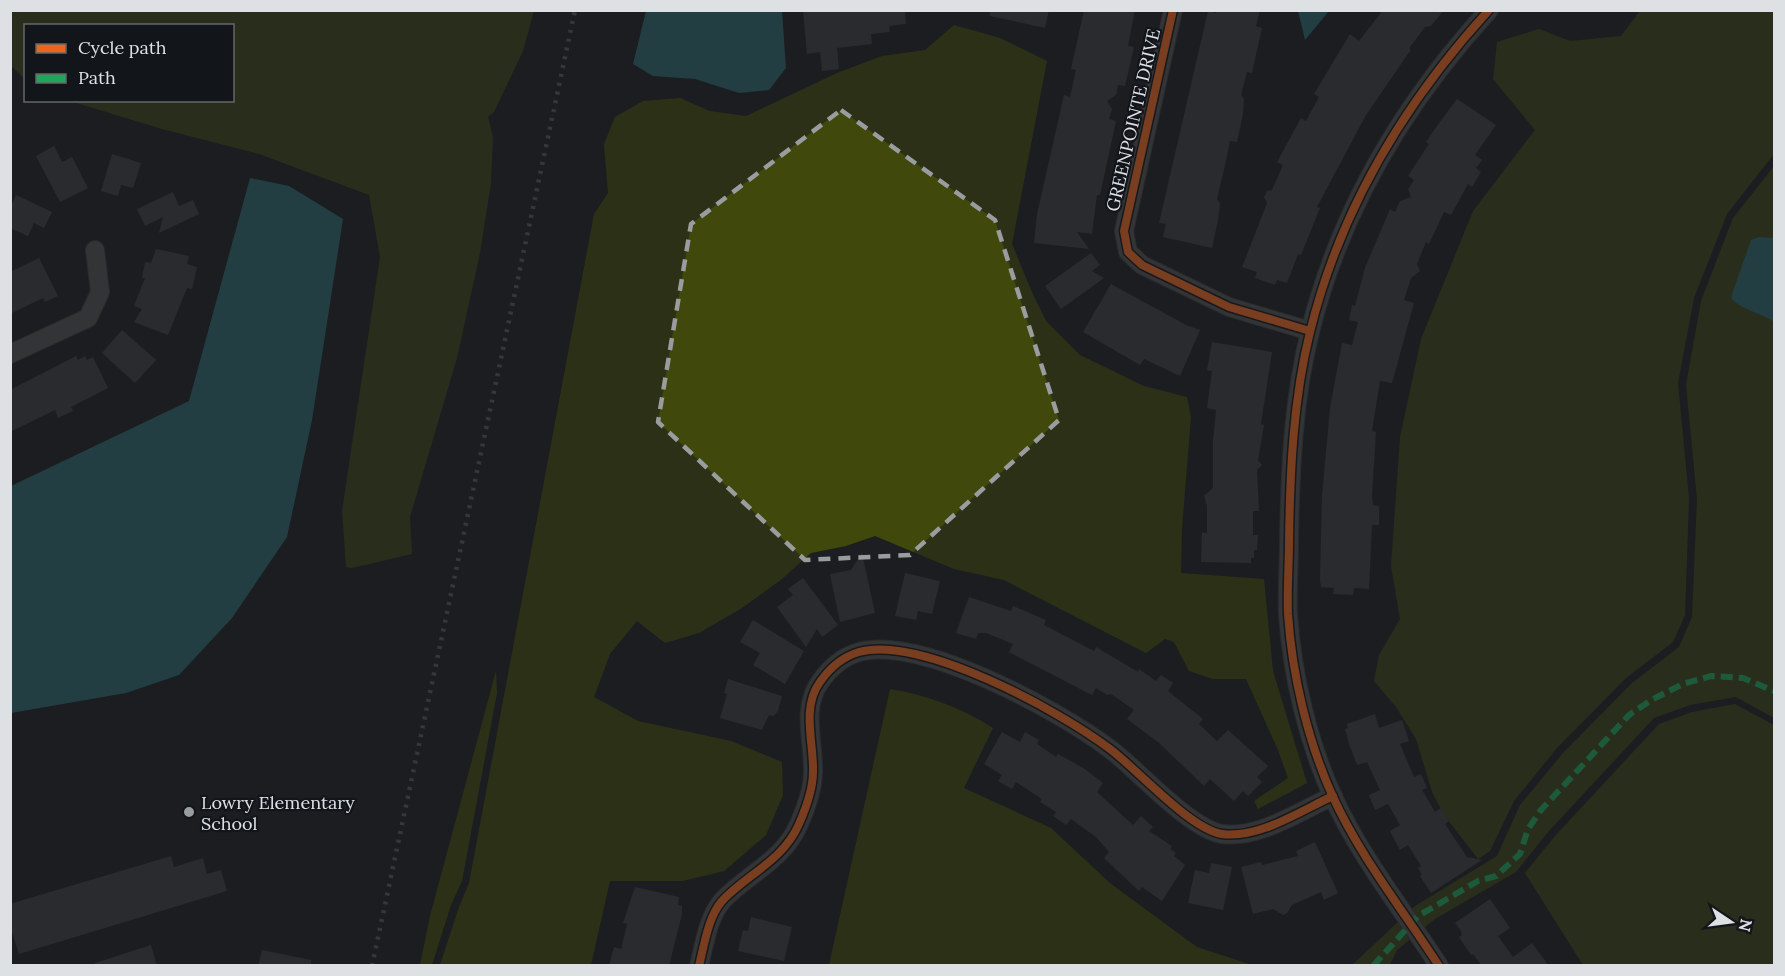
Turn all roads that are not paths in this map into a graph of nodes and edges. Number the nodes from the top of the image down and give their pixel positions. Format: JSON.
{"nodes":[{"id":1,"x":1173,"y":10,"type":"edge"},
{"id":2,"x":1489,"y":10,"type":"edge"},
{"id":3,"x":95,"y":250,"type":"dead end"},
{"id":4,"x":1310,"y":331,"type":"junction"},
{"id":5,"x":10,"y":354,"type":"edge"},
{"id":6,"x":1333,"y":796,"type":"junction"},
{"id":7,"x":699,"y":966,"type":"edge"},
{"id":8,"x":1440,"y":966,"type":"edge"}],
"edges":[{"from":1,"to":4,"type":"street","name":"GREENPOINTE DRIVE"},
{"from":2,"to":4,"type":"street"},
{"from":3,"to":5,"type":"street"},
{"from":4,"to":6,"type":"street"},
{"from":6,"to":7,"type":"street"},
{"from":6,"to":8,"type":"street"}]}
